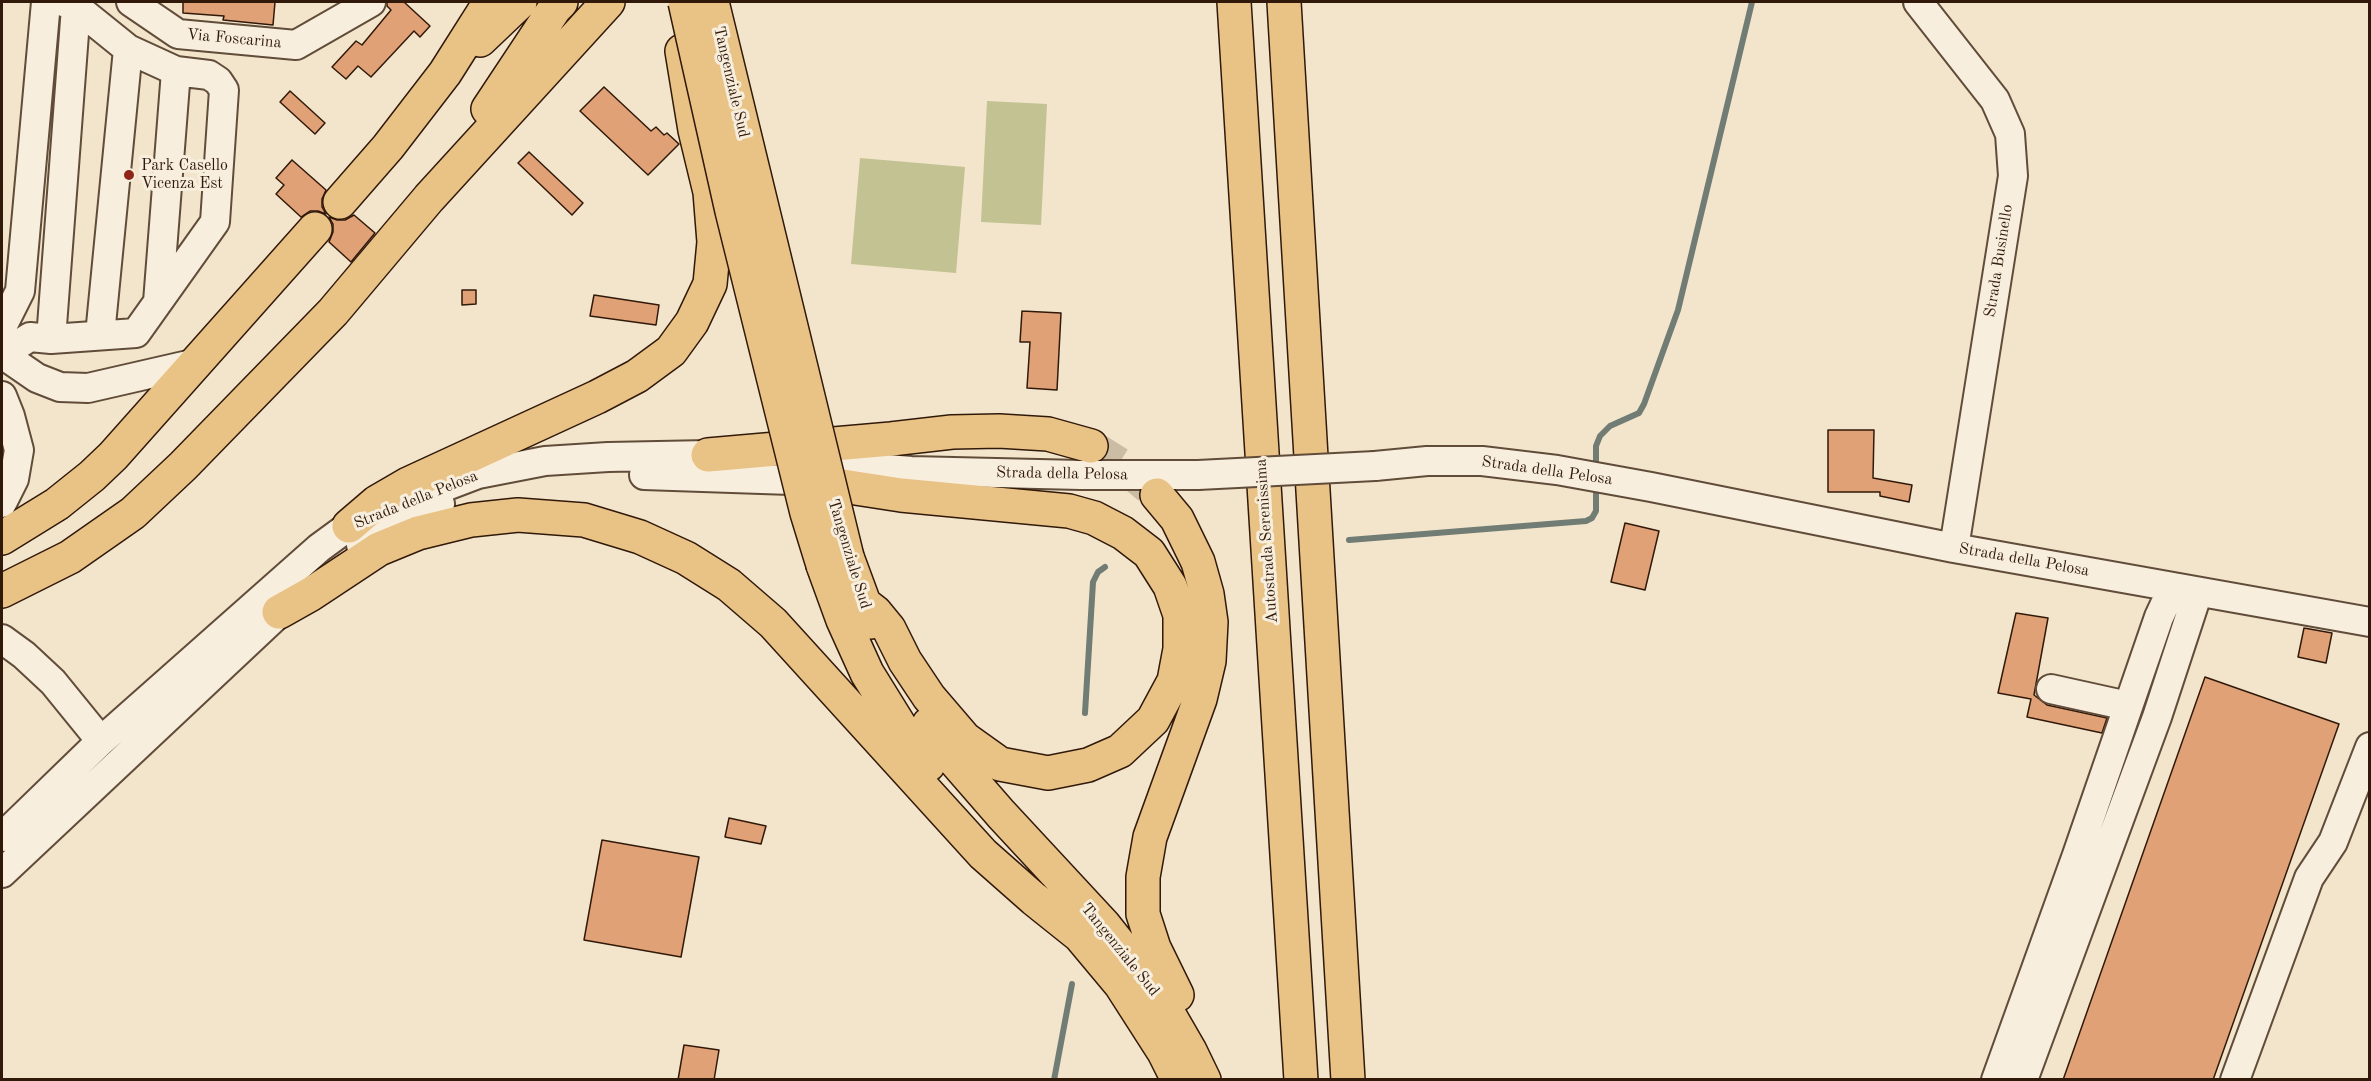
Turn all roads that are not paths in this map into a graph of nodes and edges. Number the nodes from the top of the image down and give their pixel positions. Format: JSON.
{"nodes":[{"id":1,"x":48,"y":2,"type":"edge"},
{"id":2,"x":131,"y":2,"type":"edge"},
{"id":3,"x":370,"y":2,"type":"edge"},
{"id":4,"x":490,"y":2,"type":"edge"},
{"id":5,"x":520,"y":2,"type":"edge"},
{"id":6,"x":561,"y":2,"type":"edge"},
{"id":7,"x":608,"y":2,"type":"edge"},
{"id":8,"x":684,"y":2,"type":"edge"},
{"id":9,"x":712,"y":2,"type":"edge"},
{"id":10,"x":1216,"y":2,"type":"edge"},
{"id":11,"x":1234,"y":2,"type":"edge"},
{"id":12,"x":1284,"y":2,"type":"edge"},
{"id":13,"x":1293,"y":2,"type":"edge"},
{"id":14,"x":1918,"y":2,"type":"edge"},
{"id":15,"x":70,"y":4,"type":"edge"},
{"id":16,"x":128,"y":48,"type":"junction"},
{"id":17,"x":176,"y":71,"type":"junction"},
{"id":18,"x":445,"y":73,"type":"junction"},
{"id":19,"x":429,"y":198,"type":"junction"},
{"id":20,"x":340,"y":202,"type":"dead end"},
{"id":21,"x":315,"y":229,"type":"dead end"},
{"id":22,"x":158,"y":302,"type":"junction"},
{"id":23,"x":2,"y":327,"type":"edge"},
{"id":24,"x":100,"y":335,"type":"junction"},
{"id":25,"x":51,"y":339,"type":"junction"},
{"id":26,"x":3,"y":356,"type":"edge"},
{"id":27,"x":197,"y":363,"type":"junction"},
{"id":28,"x":2,"y":396,"type":"edge"},
{"id":29,"x":1311,"y":442,"type":"junction"},
{"id":30,"x":1090,"y":446,"type":"tunnel mouth"},
{"id":31,"x":708,"y":455,"type":"junction"},
{"id":32,"x":911,"y":471,"type":"junction"},
{"id":33,"x":563,"y":476,"type":"joint"},
{"id":34,"x":810,"y":482,"type":"junction"},
{"id":35,"x":1157,"y":495,"type":"tunnel mouth"},
{"id":36,"x":2,"y":503,"type":"edge"},
{"id":37,"x":349,"y":526,"type":"junction"},
{"id":38,"x":2,"y":538,"type":"edge"},
{"id":39,"x":1954,"y":548,"type":"junction"},
{"id":40,"x":835,"y":561,"type":"junction"},
{"id":41,"x":1269,"y":569,"type":"junction"},
{"id":42,"x":2185,"y":589,"type":"junction"},
{"id":43,"x":2,"y":591,"type":"edge"},
{"id":44,"x":862,"y":602,"type":"junction"},
{"id":45,"x":279,"y":612,"type":"junction"},
{"id":46,"x":2370,"y":622,"type":"edge"},
{"id":47,"x":2,"y":639,"type":"edge"},
{"id":48,"x":2051,"y":689,"type":"dead end"},
{"id":49,"x":2128,"y":706,"type":"junction"},
{"id":50,"x":101,"y":741,"type":"junction"},
{"id":51,"x":2370,"y":747,"type":"edge"},
{"id":52,"x":2361,"y":796,"type":"edge"},
{"id":53,"x":2,"y":837,"type":"edge"},
{"id":54,"x":2,"y":873,"type":"edge"},
{"id":55,"x":1084,"y":939,"type":"junction"},
{"id":56,"x":1178,"y":1080,"type":"edge"},
{"id":57,"x":1204,"y":1080,"type":"edge"},
{"id":58,"x":1221,"y":1080,"type":"edge"},
{"id":59,"x":1301,"y":1080,"type":"edge"},
{"id":60,"x":1348,"y":1080,"type":"edge"},
{"id":61,"x":1996,"y":1080,"type":"edge"},
{"id":62,"x":2023,"y":1080,"type":"edge"},
{"id":63,"x":2235,"y":1080,"type":"edge"}],
"edges":[{"from":1,"to":23,"type":"street"},
{"from":2,"to":3,"type":"street","name":"Via Foscarina"},
{"from":4,"to":18,"type":"highway"},
{"from":5,"to":18,"type":"highway"},
{"from":6,"to":19,"type":"highway"},
{"from":7,"to":19,"type":"highway"},
{"from":8,"to":37,"type":"highway"},
{"from":8,"to":40,"type":"highway","name":"Tangenziale Sud","bridge":true},
{"from":9,"to":40,"type":"highway","name":"Tangenziale Sud","bridge":true},
{"from":10,"to":41,"type":"highway"},
{"from":11,"to":41,"type":"highway","name":"Autostrada Serenissima"},
{"from":12,"to":29,"type":"highway"},
{"from":13,"to":29,"type":"highway"},
{"from":14,"to":39,"type":"street","name":"Strada Businello"},
{"from":15,"to":16,"type":"street"},
{"from":15,"to":25,"type":"street"},
{"from":16,"to":17,"type":"street"},
{"from":16,"to":24,"type":"street"},
{"from":17,"to":22,"type":"street"},
{"from":17,"to":22,"type":"street"},
{"from":18,"to":20,"type":"highway"},
{"from":19,"to":43,"type":"highway"},
{"from":21,"to":27,"type":"highway"},
{"from":22,"to":24,"type":"street"},
{"from":24,"to":25,"type":"street"},
{"from":25,"to":26,"type":"street"},
{"from":26,"to":27,"type":"street"},
{"from":27,"to":38,"type":"highway"},
{"from":28,"to":36,"type":"street"},
{"from":29,"to":60,"type":"highway"},
{"from":30,"to":31,"type":"highway"},
{"from":31,"to":32,"type":"street","name":"Strada della Pelosa"},
{"from":31,"to":37,"type":"street","name":"Strada della Pelosa"},
{"from":32,"to":34,"type":"street","name":"Strada della Pelosa"},
{"from":32,"to":39,"type":"street","name":"Strada della Pelosa","bridge":true},
{"from":33,"to":34,"type":"street","name":"Tangenziale Sud"},
{"from":33,"to":45,"type":"street","name":"Strada della Pelosa"},
{"from":34,"to":44,"type":"highway"},
{"from":35,"to":58,"type":"highway"},
{"from":37,"to":50,"type":"street","name":"Strada della Pelosa"},
{"from":39,"to":42,"type":"street","name":"Strada della Pelosa"},
{"from":40,"to":44,"type":"highway","name":"Tangenziale Sud"},
{"from":40,"to":55,"type":"highway","name":"Tangenziale Sud"},
{"from":41,"to":59,"type":"highway","name":"Autostrada Serenissima"},
{"from":42,"to":46,"type":"street","name":"Strada della Pelosa"},
{"from":42,"to":49,"type":"street"},
{"from":42,"to":62,"type":"street"},
{"from":44,"to":57,"type":"highway","name":"Tangenziale Sud"},
{"from":45,"to":54,"type":"street","name":"Strada della Pelosa"},
{"from":45,"to":55,"type":"highway"},
{"from":47,"to":50,"type":"street"},
{"from":48,"to":49,"type":"street"},
{"from":49,"to":61,"type":"street"},
{"from":50,"to":53,"type":"street","name":"Strada della Pelosa"},
{"from":51,"to":52,"type":"street"},
{"from":52,"to":63,"type":"street"},
{"from":55,"to":56,"type":"highway","name":"Tangenziale Sud"}]}
